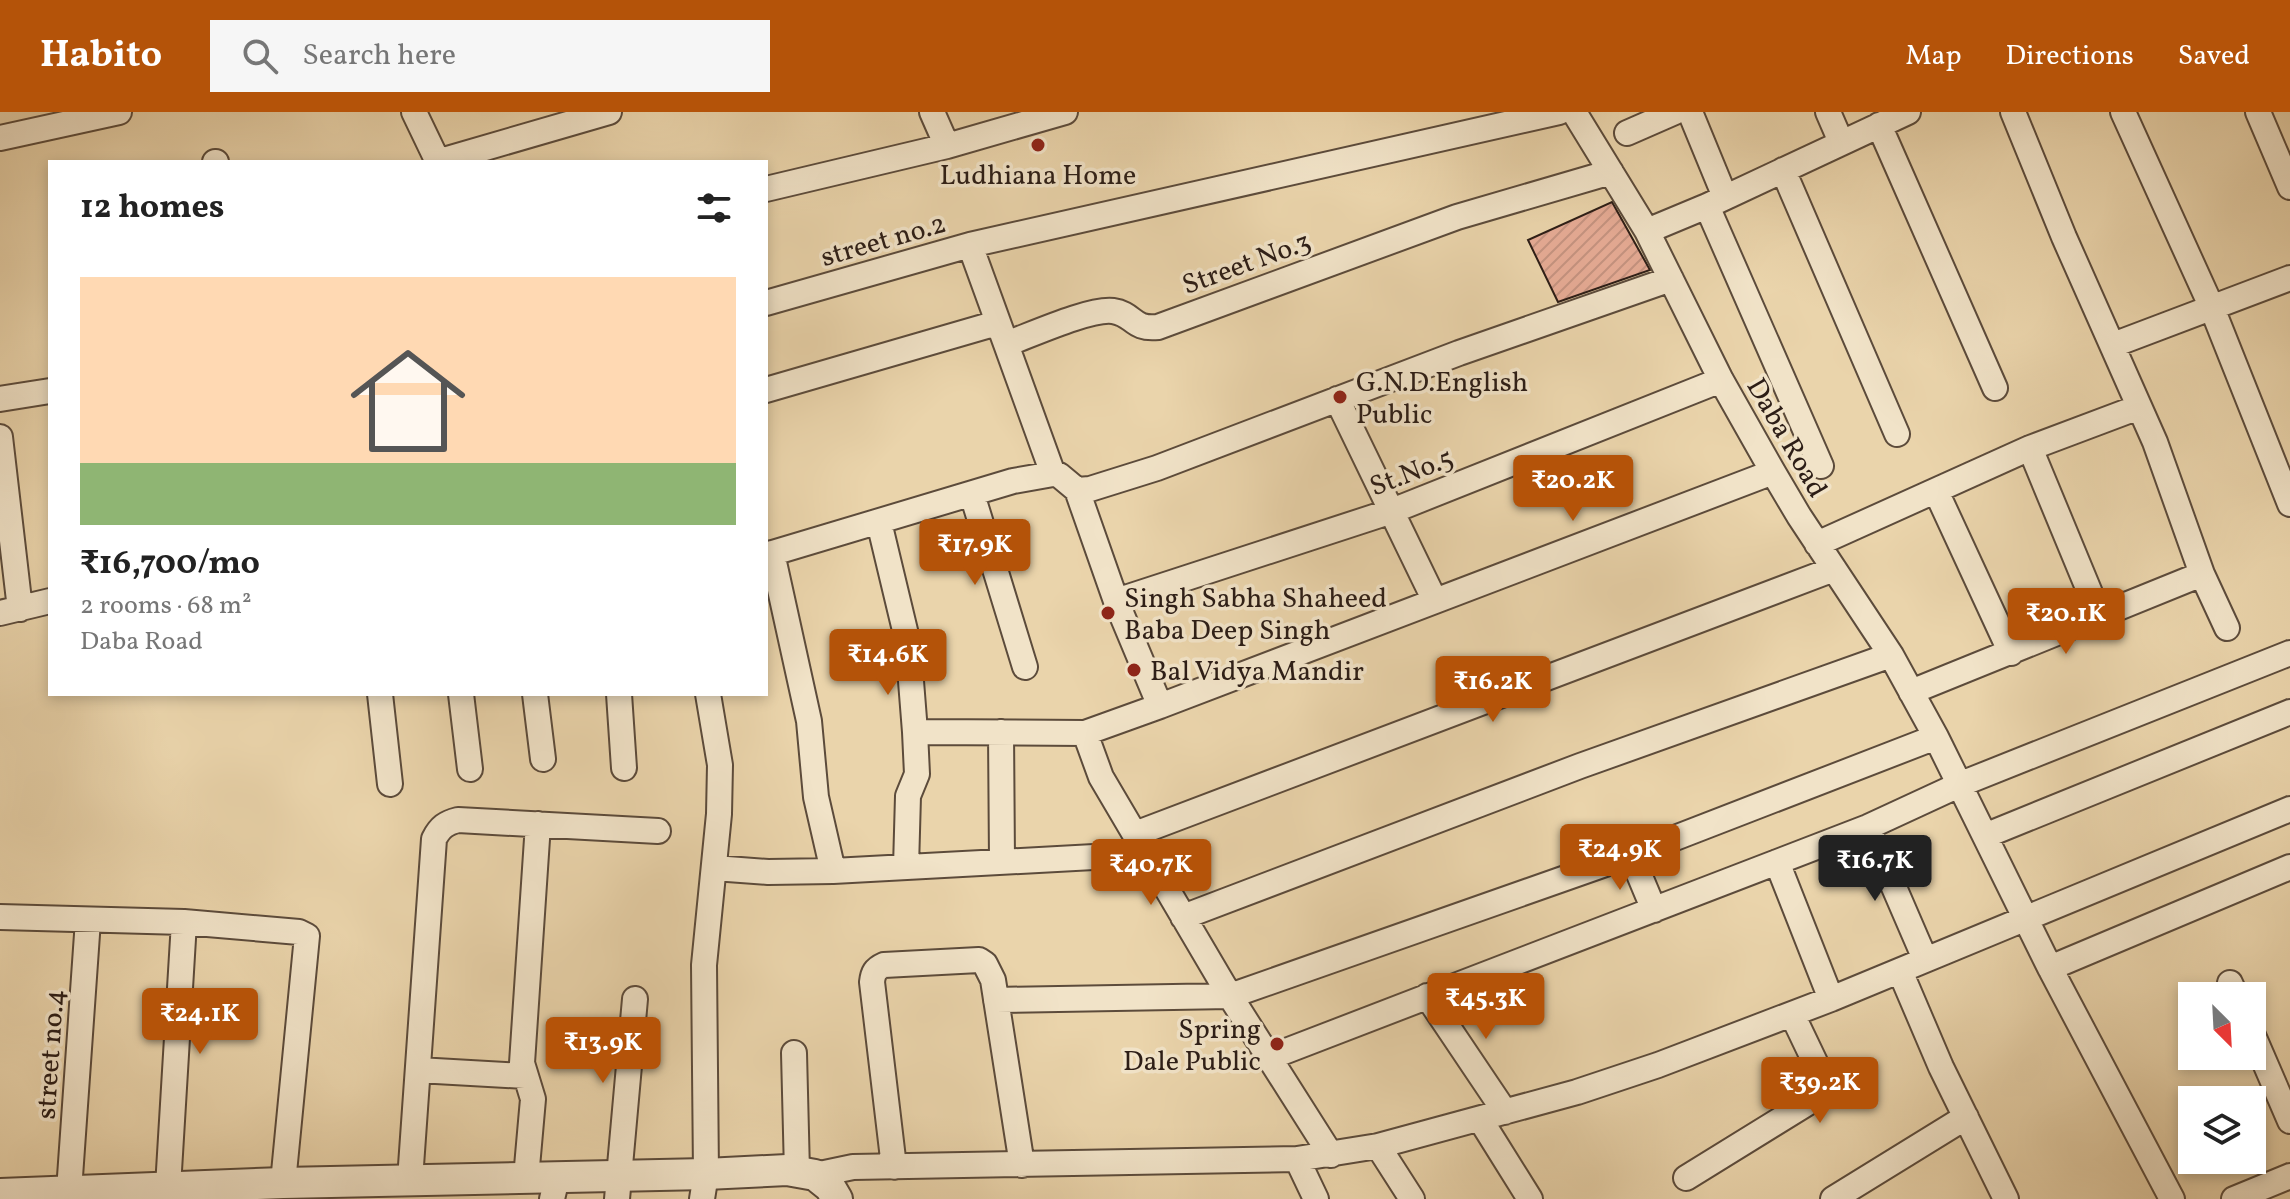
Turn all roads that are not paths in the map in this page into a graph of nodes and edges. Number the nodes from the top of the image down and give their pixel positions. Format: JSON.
{"nodes":[{"id":1,"x":119,"y":112,"type":"edge"},
{"id":2,"x":414,"y":112,"type":"edge"},
{"id":3,"x":609,"y":112,"type":"edge"},
{"id":4,"x":932,"y":112,"type":"edge"},
{"id":5,"x":1065,"y":112,"type":"edge"},
{"id":6,"x":1559,"y":112,"type":"edge"},
{"id":7,"x":1574,"y":112,"type":"edge"},
{"id":8,"x":1675,"y":112,"type":"edge"},
{"id":9,"x":1690,"y":112,"type":"edge"},
{"id":10,"x":1828,"y":112,"type":"edge"},
{"id":11,"x":1908,"y":112,"type":"edge"},
{"id":12,"x":2013,"y":112,"type":"edge"},
{"id":13,"x":2123,"y":112,"type":"edge"},
{"id":14,"x":2258,"y":112,"type":"edge"},
{"id":15,"x":1879,"y":125,"type":"junction"},
{"id":16,"x":1627,"y":133,"type":"dead end"},
{"id":17,"x":0,"y":138,"type":"edge"},
{"id":18,"x":1841,"y":142,"type":"junction"},
{"id":19,"x":947,"y":146,"type":"junction"},
{"id":20,"x":437,"y":160,"type":"edge"},
{"id":21,"x":445,"y":160,"type":"edge"},
{"id":22,"x":1783,"y":170,"type":"junction"},
{"id":23,"x":1611,"y":172,"type":"junction"},
{"id":24,"x":2290,"y":187,"type":"edge"},
{"id":25,"x":768,"y":189,"type":"edge"},
{"id":26,"x":1716,"y":201,"type":"junction"},
{"id":27,"x":1647,"y":231,"type":"junction"},
{"id":28,"x":970,"y":245,"type":"junction"},
{"id":29,"x":2290,"y":278,"type":"edge"},
{"id":30,"x":1671,"y":279,"type":"junction"},
{"id":31,"x":768,"y":302,"type":"edge"},
{"id":32,"x":2212,"y":308,"type":"junction"},
{"id":33,"x":1001,"y":334,"type":"junction"},
{"id":34,"x":2113,"y":345,"type":"junction"},
{"id":35,"x":1721,"y":380,"type":"junction"},
{"id":36,"x":1995,"y":388,"type":"dead end"},
{"id":37,"x":768,"y":390,"type":"edge"},
{"id":38,"x":48,"y":391,"type":"edge"},
{"id":39,"x":0,"y":399,"type":"edge"},
{"id":40,"x":1337,"y":399,"type":"junction"},
{"id":41,"x":2139,"y":407,"type":"junction"},
{"id":42,"x":1897,"y":434,"type":"dead end"},
{"id":43,"x":0,"y":437,"type":"edge"},
{"id":44,"x":2030,"y":448,"type":"junction"},
{"id":45,"x":1821,"y":466,"type":"dead end"},
{"id":46,"x":1773,"y":472,"type":"junction"},
{"id":47,"x":1053,"y":474,"type":"junction"},
{"id":48,"x":1077,"y":490,"type":"junction"},
{"id":49,"x":1936,"y":491,"type":"junction"},
{"id":50,"x":972,"y":494,"type":"junction"},
{"id":51,"x":2290,"y":504,"type":"edge"},
{"id":52,"x":1392,"y":511,"type":"junction"},
{"id":53,"x":879,"y":522,"type":"junction"},
{"id":54,"x":1817,"y":544,"type":"junction"},
{"id":55,"x":769,"y":554,"type":"edge"},
{"id":56,"x":1834,"y":569,"type":"junction"},
{"id":57,"x":2202,"y":574,"type":"junction"},
{"id":58,"x":1116,"y":601,"type":"junction"},
{"id":59,"x":1435,"y":601,"type":"junction"},
{"id":60,"x":48,"y":602,"type":"edge"},
{"id":61,"x":10,"y":611,"type":"edge"},
{"id":62,"x":2100,"y":617,"type":"junction"},
{"id":63,"x":2227,"y":628,"type":"dead end"},
{"id":64,"x":2011,"y":653,"type":"junction"},
{"id":65,"x":2290,"y":653,"type":"edge"},
{"id":66,"x":1891,"y":655,"type":"junction"},
{"id":67,"x":1025,"y":667,"type":"dead end"},
{"id":68,"x":1911,"y":692,"type":"junction"},
{"id":69,"x":380,"y":696,"type":"edge"},
{"id":70,"x":461,"y":696,"type":"edge"},
{"id":71,"x":535,"y":696,"type":"edge"},
{"id":72,"x":619,"y":696,"type":"edge"},
{"id":73,"x":708,"y":696,"type":"edge"},
{"id":74,"x":1160,"y":706,"type":"junction"},
{"id":75,"x":2290,"y":712,"type":"edge"},
{"id":76,"x":915,"y":732,"type":"junction"},
{"id":77,"x":1001,"y":732,"type":"junction"},
{"id":78,"x":1085,"y":733,"type":"junction"},
{"id":79,"x":1936,"y":737,"type":"junction"},
{"id":80,"x":543,"y":759,"type":"dead end"},
{"id":81,"x":624,"y":768,"type":"dead end"},
{"id":82,"x":470,"y":769,"type":"dead end"},
{"id":83,"x":390,"y":784,"type":"dead end"},
{"id":84,"x":1961,"y":784,"type":"junction"},
{"id":85,"x":2289,"y":811,"type":"edge"},
{"id":86,"x":538,"y":824,"type":"junction"},
{"id":87,"x":1868,"y":827,"type":"junction"},
{"id":88,"x":658,"y":831,"type":"dead end"},
{"id":89,"x":1987,"y":835,"type":"junction"},
{"id":90,"x":1142,"y":844,"type":"junction"},
{"id":91,"x":1631,"y":855,"type":"junction"},
{"id":92,"x":1002,"y":860,"type":"junction"},
{"id":93,"x":1777,"y":862,"type":"junction"},
{"id":94,"x":906,"y":867,"type":"junction"},
{"id":95,"x":2290,"y":867,"type":"edge"},
{"id":96,"x":714,"y":868,"type":"junction"},
{"id":97,"x":833,"y":871,"type":"junction"},
{"id":98,"x":1654,"y":910,"type":"junction"},
{"id":99,"x":0,"y":917,"type":"edge"},
{"id":100,"x":1183,"y":917,"type":"junction"},
{"id":101,"x":2026,"y":918,"type":"junction"},
{"id":102,"x":88,"y":920,"type":"junction"},
{"id":103,"x":184,"y":922,"type":"junction"},
{"id":104,"x":1925,"y":959,"type":"junction"},
{"id":105,"x":2050,"y":968,"type":"junction"},
{"id":106,"x":1900,"y":971,"type":"junction"},
{"id":107,"x":1230,"y":996,"type":"junction"},
{"id":108,"x":1427,"y":996,"type":"junction"},
{"id":109,"x":635,"y":999,"type":"dead end"},
{"id":110,"x":1831,"y":999,"type":"junction"},
{"id":111,"x":996,"y":1000,"type":"junction"},
{"id":112,"x":1792,"y":1014,"type":"junction"},
{"id":113,"x":794,"y":1053,"type":"dead end"},
{"id":114,"x":1268,"y":1058,"type":"junction"},
{"id":115,"x":2266,"y":1065,"type":"edge"},
{"id":116,"x":418,"y":1070,"type":"junction"},
{"id":117,"x":525,"y":1076,"type":"junction"},
{"id":118,"x":1505,"y":1112,"type":"junction"},
{"id":119,"x":1966,"y":1117,"type":"junction"},
{"id":120,"x":1480,"y":1119,"type":"junction"},
{"id":121,"x":2290,"y":1121,"type":"edge"},
{"id":122,"x":1378,"y":1146,"type":"junction"},
{"id":123,"x":1331,"y":1155,"type":"junction"},
{"id":124,"x":1297,"y":1159,"type":"junction"},
{"id":125,"x":1022,"y":1165,"type":"junction"},
{"id":126,"x":894,"y":1167,"type":"junction"},
{"id":127,"x":806,"y":1173,"type":"junction"},
{"id":128,"x":2290,"y":1176,"type":"edge"},
{"id":129,"x":526,"y":1178,"type":"junction"},
{"id":130,"x":1686,"y":1178,"type":"dead end"},
{"id":131,"x":410,"y":1180,"type":"junction"},
{"id":132,"x":168,"y":1187,"type":"junction"},
{"id":133,"x":618,"y":1187,"type":"edge"},
{"id":134,"x":704,"y":1187,"type":"edge"},
{"id":135,"x":273,"y":1188,"type":"edge"},
{"id":136,"x":554,"y":1188,"type":"edge"},
{"id":137,"x":336,"y":1190,"type":"edge"},
{"id":138,"x":69,"y":1191,"type":"junction"},
{"id":139,"x":201,"y":1192,"type":"edge"},
{"id":140,"x":5,"y":1196,"type":"edge"},
{"id":141,"x":837,"y":1199,"type":"edge"},
{"id":142,"x":1316,"y":1199,"type":"edge"},
{"id":143,"x":1412,"y":1199,"type":"edge"},
{"id":144,"x":1530,"y":1199,"type":"edge"},
{"id":145,"x":1833,"y":1199,"type":"edge"},
{"id":146,"x":2006,"y":1199,"type":"edge"},
{"id":147,"x":2172,"y":1199,"type":"edge"},
{"id":148,"x":2234,"y":1199,"type":"edge"}],
"edges":[{"from":1,"to":17,"type":"street"},
{"from":2,"to":20,"type":"street"},
{"from":3,"to":21,"type":"street"},
{"from":4,"to":19,"type":"street"},
{"from":5,"to":19,"type":"street"},
{"from":6,"to":28,"type":"street","name":"street no.2"},
{"from":7,"to":23,"type":"street","name":"Daba Road"},
{"from":8,"to":16,"type":"street"},
{"from":9,"to":26,"type":"street"},
{"from":10,"to":18,"type":"street"},
{"from":11,"to":15,"type":"street"},
{"from":12,"to":34,"type":"street"},
{"from":13,"to":32,"type":"street"},
{"from":14,"to":24,"type":"street"},
{"from":15,"to":18,"type":"street"},
{"from":15,"to":36,"type":"street"},
{"from":18,"to":22,"type":"street"},
{"from":19,"to":25,"type":"street"},
{"from":22,"to":26,"type":"street"},
{"from":22,"to":42,"type":"street"},
{"from":23,"to":27,"type":"street","name":"Daba Road"},
{"from":23,"to":33,"type":"street","name":"Street No.3"},
{"from":26,"to":27,"type":"street"},
{"from":26,"to":45,"type":"street"},
{"from":27,"to":30,"type":"street","name":"Daba Road"},
{"from":28,"to":31,"type":"street","name":"street no.2"},
{"from":28,"to":33,"type":"street"},
{"from":29,"to":32,"type":"street"},
{"from":30,"to":35,"type":"street","name":"Daba Road"},
{"from":30,"to":40,"type":"street"},
{"from":32,"to":34,"type":"street"},
{"from":32,"to":51,"type":"street"},
{"from":33,"to":37,"type":"street","name":"Street No.3"},
{"from":33,"to":47,"type":"street"},
{"from":34,"to":41,"type":"street"},
{"from":35,"to":46,"type":"street","name":"Daba Road"},
{"from":35,"to":52,"type":"street","name":"St.No.5"},
{"from":38,"to":39,"type":"street"},
{"from":40,"to":48,"type":"street"},
{"from":40,"to":52,"type":"street"},
{"from":41,"to":44,"type":"street"},
{"from":41,"to":57,"type":"street"},
{"from":43,"to":61,"type":"street"},
{"from":44,"to":49,"type":"street"},
{"from":44,"to":62,"type":"street"},
{"from":46,"to":54,"type":"street","name":"Daba Road"},
{"from":46,"to":59,"type":"street"},
{"from":47,"to":48,"type":"street"},
{"from":47,"to":50,"type":"street"},
{"from":48,"to":58,"type":"street"},
{"from":49,"to":54,"type":"street"},
{"from":49,"to":64,"type":"street"},
{"from":50,"to":53,"type":"street"},
{"from":50,"to":67,"type":"street"},
{"from":52,"to":58,"type":"street","name":"St.No.5"},
{"from":52,"to":59,"type":"street"},
{"from":53,"to":55,"type":"street"},
{"from":53,"to":76,"type":"street"},
{"from":54,"to":56,"type":"street","name":"Daba Road"},
{"from":55,"to":97,"type":"street"},
{"from":56,"to":66,"type":"street","name":"Daba Road"},
{"from":56,"to":90,"type":"street"},
{"from":57,"to":62,"type":"street"},
{"from":57,"to":63,"type":"street"},
{"from":58,"to":74,"type":"street"},
{"from":59,"to":74,"type":"street"},
{"from":60,"to":61,"type":"street"},
{"from":62,"to":64,"type":"street"},
{"from":64,"to":68,"type":"street"},
{"from":65,"to":84,"type":"street"},
{"from":66,"to":68,"type":"street","name":"Daba Road"},
{"from":66,"to":100,"type":"street"},
{"from":68,"to":79,"type":"street","name":"Daba Road"},
{"from":69,"to":83,"type":"street"},
{"from":70,"to":82,"type":"street"},
{"from":71,"to":80,"type":"street"},
{"from":72,"to":81,"type":"street"},
{"from":73,"to":96,"type":"street"},
{"from":74,"to":78,"type":"street"},
{"from":75,"to":89,"type":"street"},
{"from":76,"to":77,"type":"street"},
{"from":76,"to":94,"type":"street"},
{"from":77,"to":78,"type":"street"},
{"from":77,"to":92,"type":"street"},
{"from":78,"to":90,"type":"street"},
{"from":79,"to":84,"type":"street","name":"Daba Road"},
{"from":79,"to":91,"type":"street"},
{"from":84,"to":87,"type":"street"},
{"from":84,"to":89,"type":"street","name":"Daba Road"},
{"from":85,"to":101,"type":"street"},
{"from":86,"to":88,"type":"street"},
{"from":86,"to":116,"type":"street"},
{"from":86,"to":117,"type":"street"},
{"from":87,"to":93,"type":"street"},
{"from":87,"to":104,"type":"street"},
{"from":89,"to":101,"type":"street","name":"Daba Road"},
{"from":90,"to":92,"type":"street"},
{"from":90,"to":100,"type":"street"},
{"from":91,"to":98,"type":"street"},
{"from":91,"to":107,"type":"street"},
{"from":92,"to":94,"type":"street"},
{"from":93,"to":98,"type":"street"},
{"from":93,"to":110,"type":"street"},
{"from":94,"to":97,"type":"street"},
{"from":95,"to":105,"type":"street"},
{"from":96,"to":97,"type":"street"},
{"from":96,"to":134,"type":"street"},
{"from":98,"to":108,"type":"street"},
{"from":99,"to":102,"type":"street"},
{"from":100,"to":107,"type":"street"},
{"from":101,"to":104,"type":"street"},
{"from":101,"to":105,"type":"street","name":"Daba Road"},
{"from":102,"to":103,"type":"street"},
{"from":102,"to":138,"type":"street","name":"street no.4"},
{"from":103,"to":132,"type":"street"},
{"from":103,"to":135,"type":"street"},
{"from":104,"to":106,"type":"street"},
{"from":105,"to":147,"type":"street","name":"Daba Road"},
{"from":106,"to":110,"type":"street"},
{"from":106,"to":119,"type":"street"},
{"from":107,"to":111,"type":"street"},
{"from":107,"to":114,"type":"street"},
{"from":108,"to":114,"type":"street"},
{"from":108,"to":118,"type":"street"},
{"from":109,"to":133,"type":"street"},
{"from":110,"to":112,"type":"street"},
{"from":111,"to":125,"type":"street"},
{"from":111,"to":126,"type":"street"},
{"from":112,"to":118,"type":"street"},
{"from":112,"to":130,"type":"street"},
{"from":113,"to":127,"type":"street"},
{"from":114,"to":123,"type":"street"},
{"from":115,"to":121,"type":"street"},
{"from":116,"to":117,"type":"street"},
{"from":116,"to":131,"type":"street"},
{"from":117,"to":129,"type":"street"},
{"from":118,"to":120,"type":"street"},
{"from":119,"to":145,"type":"street"},
{"from":119,"to":146,"type":"street"},
{"from":120,"to":122,"type":"street"},
{"from":120,"to":144,"type":"street"},
{"from":122,"to":123,"type":"street"},
{"from":122,"to":143,"type":"street"},
{"from":123,"to":124,"type":"street"},
{"from":124,"to":125,"type":"street"},
{"from":124,"to":142,"type":"street"},
{"from":125,"to":126,"type":"street"},
{"from":126,"to":127,"type":"street"},
{"from":127,"to":134,"type":"street"},
{"from":127,"to":141,"type":"street"},
{"from":128,"to":148,"type":"street"},
{"from":129,"to":131,"type":"street"},
{"from":129,"to":136,"type":"street"},
{"from":131,"to":137,"type":"street"},
{"from":132,"to":138,"type":"street"},
{"from":132,"to":139,"type":"street"},
{"from":133,"to":134,"type":"street"},
{"from":133,"to":136,"type":"street"},
{"from":135,"to":137,"type":"street"},
{"from":135,"to":139,"type":"street"},
{"from":138,"to":140,"type":"street"}]}
